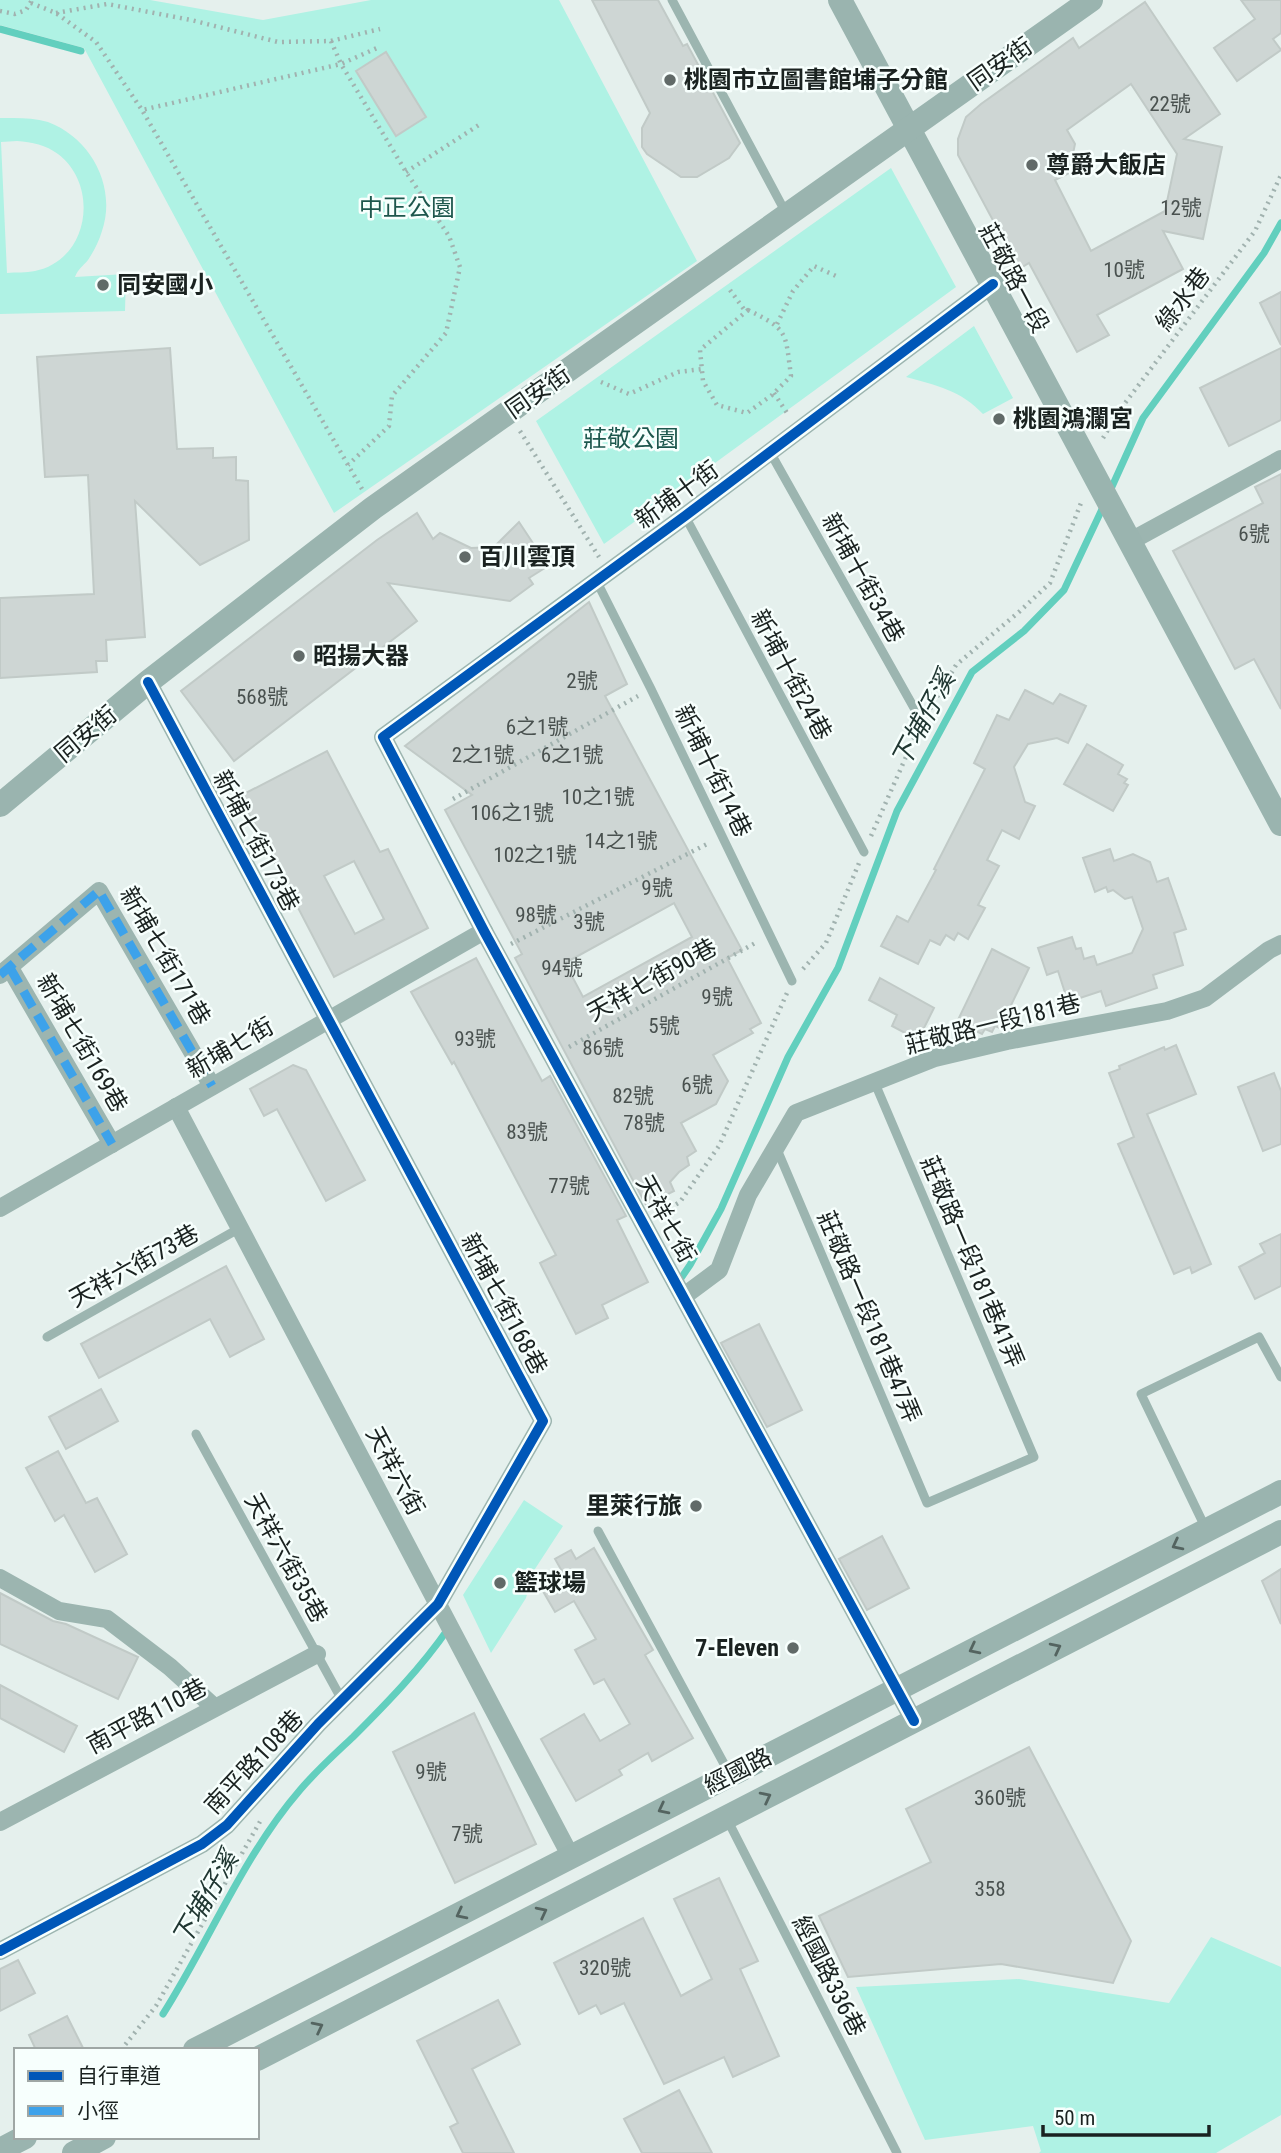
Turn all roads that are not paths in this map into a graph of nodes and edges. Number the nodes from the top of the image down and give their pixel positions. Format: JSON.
{"nodes":[{"id":1,"x":672,"y":0,"type":"edge"},
{"id":2,"x":840,"y":0,"type":"edge"},
{"id":3,"x":1091,"y":0,"type":"edge"},
{"id":4,"x":910,"y":128,"type":"junction"},
{"id":5,"x":788,"y":216,"type":"junction"},
{"id":6,"x":993,"y":284,"type":"junction"},
{"id":7,"x":770,"y":452,"type":"junction"},
{"id":8,"x":1281,"y":459,"type":"edge"},
{"id":9,"x":685,"y":516,"type":"junction"},
{"id":10,"x":1124,"y":533,"type":"junction"},
{"id":11,"x":602,"y":576,"type":"junction"},
{"id":12,"x":148,"y":682,"type":"junction"},
{"id":13,"x":922,"y":722,"type":"dead end"},
{"id":14,"x":383,"y":737,"type":"joint"},
{"id":15,"x":0,"y":805,"type":"edge"},
{"id":16,"x":1281,"y":824,"type":"edge"},
{"id":17,"x":864,"y":852,"type":"dead end"},
{"id":18,"x":484,"y":931,"type":"junction"},
{"id":19,"x":1281,"y":944,"type":"edge"},
{"id":20,"x":5,"y":972,"type":"edge"},
{"id":21,"x":792,"y":981,"type":"dead end"},
{"id":22,"x":328,"y":1020,"type":"junction"},
{"id":23,"x":874,"y":1082,"type":"junction"},
{"id":24,"x":212,"y":1086,"type":"junction"},
{"id":25,"x":176,"y":1107,"type":"junction"},
{"id":26,"x":112,"y":1144,"type":"junction"},
{"id":27,"x":776,"y":1145,"type":"junction"},
{"id":28,"x":0,"y":1208,"type":"edge"},
{"id":29,"x":240,"y":1228,"type":"junction"},
{"id":30,"x":683,"y":1293,"type":"junction"},
{"id":31,"x":47,"y":1338,"type":"dead end"},
{"id":32,"x":1281,"y":1377,"type":"edge"},
{"id":33,"x":196,"y":1434,"type":"dead end"},
{"id":34,"x":1281,"y":1492,"type":"edge"},
{"id":35,"x":927,"y":1503,"type":"joint"},
{"id":36,"x":1206,"y":1530,"type":"junction"},
{"id":37,"x":598,"y":1531,"type":"dead end"},
{"id":38,"x":1281,"y":1532,"type":"edge"},
{"id":39,"x":0,"y":1578,"type":"edge"},
{"id":40,"x":440,"y":1609,"type":"junction"},
{"id":41,"x":317,"y":1654,"type":"junction"},
{"id":42,"x":897,"y":1689,"type":"junction"},
{"id":43,"x":342,"y":1700,"type":"junction"},
{"id":44,"x":214,"y":1707,"type":"junction"},
{"id":45,"x":914,"y":1721,"type":"junction"},
{"id":46,"x":730,"y":1775,"type":"junction"},
{"id":47,"x":727,"y":1817,"type":"junction"},
{"id":48,"x":0,"y":1822,"type":"edge"},
{"id":49,"x":570,"y":1857,"type":"junction"},
{"id":50,"x":0,"y":1951,"type":"edge"},
{"id":51,"x":199,"y":2048,"type":"edge"},
{"id":52,"x":259,"y":2058,"type":"edge"},
{"id":53,"x":21,"y":2139,"type":"edge"},
{"id":54,"x":100,"y":2139,"type":"edge"},
{"id":55,"x":0,"y":2150,"type":"edge"},
{"id":56,"x":74,"y":2153,"type":"edge"},
{"id":57,"x":897,"y":2153,"type":"edge"}],
"edges":[{"from":1,"to":5,"type":"lane"},
{"from":2,"to":4,"type":"street","name":"莊敬路一段"},
{"from":3,"to":4,"type":"street","name":"同安街"},
{"from":4,"to":5,"type":"street","name":"同安街"},
{"from":4,"to":6,"type":"street","name":"莊敬路一段"},
{"from":5,"to":12,"type":"street","name":"同安街"},
{"from":6,"to":7,"type":"street","name":"新埔十街"},
{"from":6,"to":10,"type":"street","name":"莊敬路一段"},
{"from":7,"to":9,"type":"street","name":"新埔十街"},
{"from":7,"to":13,"type":"lane","name":"新埔十街34巷"},
{"from":8,"to":10,"type":"street"},
{"from":9,"to":11,"type":"street","name":"新埔十街"},
{"from":9,"to":17,"type":"lane","name":"新埔十街24巷"},
{"from":10,"to":16,"type":"street","name":"莊敬路一段"},
{"from":11,"to":14,"type":"street","name":"新埔十街"},
{"from":11,"to":21,"type":"lane","name":"新埔十街14巷"},
{"from":12,"to":15,"type":"street","name":"同安街"},
{"from":12,"to":22,"type":"street","name":"新埔七街173巷"},
{"from":14,"to":18,"type":"street","name":"天祥七街"},
{"from":18,"to":22,"type":"street","name":"新埔七街"},
{"from":18,"to":30,"type":"street","name":"天祥七街"},
{"from":19,"to":23,"type":"street","name":"莊敬路一段181巷"},
{"from":20,"to":24,"type":"street","name":"新埔七街171巷"},
{"from":20,"to":26,"type":"street","name":"新埔七街169巷"},
{"from":22,"to":24,"type":"street","name":"新埔七街"},
{"from":22,"to":40,"type":"street","name":"新埔七街168巷"},
{"from":23,"to":27,"type":"street","name":"莊敬路一段181巷"},
{"from":23,"to":35,"type":"lane","name":"莊敬路一段181巷41弄"},
{"from":24,"to":25,"type":"street","name":"新埔七街"},
{"from":25,"to":26,"type":"street","name":"新埔七街"},
{"from":25,"to":29,"type":"street","name":"天祥六街"},
{"from":26,"to":28,"type":"street","name":"新埔七街"},
{"from":27,"to":30,"type":"street","name":"莊敬路一段181巷"},
{"from":27,"to":35,"type":"lane","name":"莊敬路一段181巷47弄"},
{"from":29,"to":31,"type":"lane","name":"天祥六街73巷"},
{"from":29,"to":40,"type":"street","name":"天祥六街"},
{"from":30,"to":42,"type":"street","name":"天祥七街"},
{"from":32,"to":36,"type":"lane"},
{"from":33,"to":41,"type":"lane","name":"天祥六街35巷"},
{"from":34,"to":36,"type":"street","name":"經國路"},
{"from":36,"to":42,"type":"street","name":"經國路","one_way":true},
{"from":37,"to":46,"type":"lane"},
{"from":45,"to":38,"type":"street","name":"經國路","one_way":true},
{"from":39,"to":44,"type":"street"},
{"from":40,"to":43,"type":"street","name":"南平路108巷"},
{"from":40,"to":49,"type":"street","name":"天祥六街"},
{"from":41,"to":43,"type":"lane","name":"天祥六街35巷"},
{"from":41,"to":44,"type":"street","name":"南平路110巷"},
{"from":42,"to":45,"type":"street","name":"天祥七街"},
{"from":42,"to":46,"type":"street","name":"經國路"},
{"from":43,"to":50,"type":"street","name":"南平路108巷"},
{"from":44,"to":48,"type":"street","name":"南平路110巷"},
{"from":47,"to":45,"type":"street","name":"經國路","one_way":true},
{"from":46,"to":49,"type":"street","name":"經國路","one_way":true},
{"from":52,"to":47,"type":"street","name":"經國路","one_way":true},
{"from":47,"to":57,"type":"lane","name":"經國路336巷"},
{"from":49,"to":51,"type":"street","name":"經國路","one_way":true},
{"from":53,"to":55,"type":"street"},
{"from":54,"to":56,"type":"street"}]}
